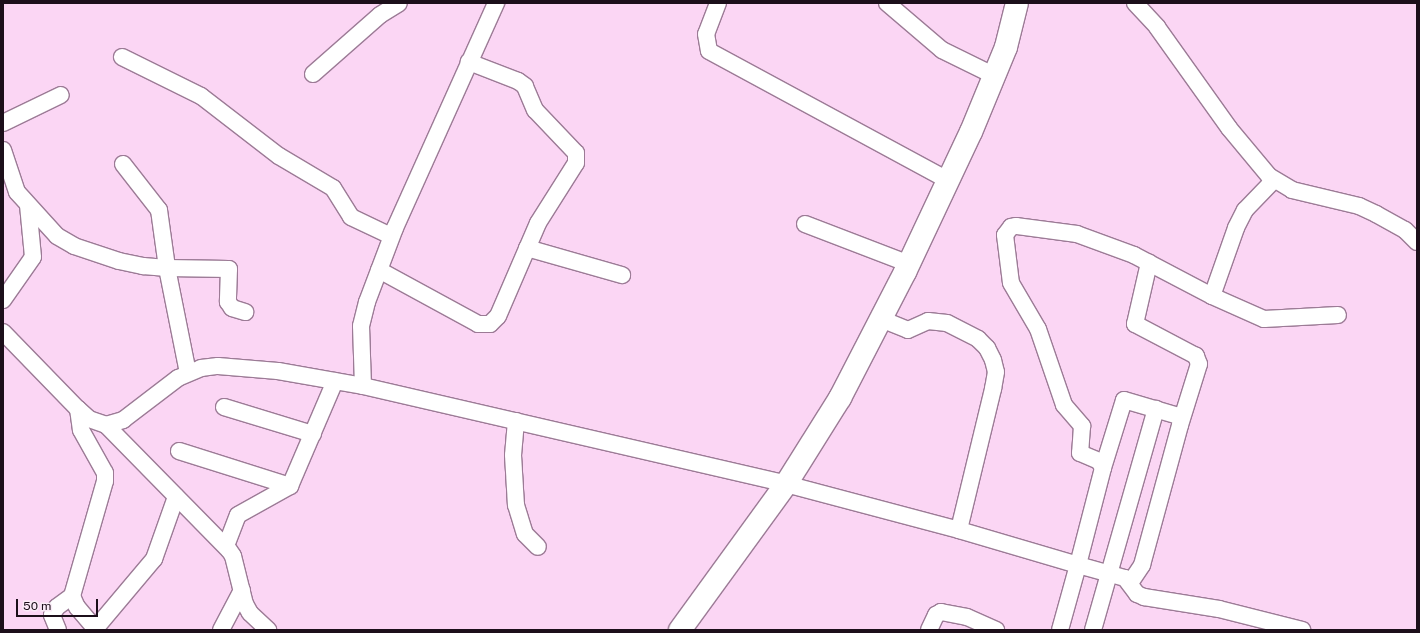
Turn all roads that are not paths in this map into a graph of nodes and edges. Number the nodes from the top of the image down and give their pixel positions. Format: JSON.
{"nodes":[{"id":1,"x":399,"y":3,"type":"edge"},
{"id":2,"x":496,"y":3,"type":"edge"},
{"id":3,"x":718,"y":3,"type":"edge"},
{"id":4,"x":887,"y":3,"type":"edge"},
{"id":5,"x":1017,"y":3,"type":"edge"},
{"id":6,"x":1135,"y":3,"type":"edge"},
{"id":7,"x":122,"y":57,"type":"dead end"},
{"id":8,"x":469,"y":62,"type":"junction"},
{"id":9,"x":313,"y":74,"type":"dead end"},
{"id":10,"x":995,"y":76,"type":"junction"},
{"id":11,"x":61,"y":95,"type":"dead end"},
{"id":12,"x":3,"y":123,"type":"edge"},
{"id":13,"x":3,"y":150,"type":"edge"},
{"id":14,"x":123,"y":164,"type":"dead end"},
{"id":15,"x":1274,"y":180,"type":"junction"},
{"id":16,"x":949,"y":181,"type":"junction"},
{"id":17,"x":28,"y":205,"type":"junction"},
{"id":18,"x":805,"y":224,"type":"dead end"},
{"id":19,"x":392,"y":236,"type":"junction"},
{"id":20,"x":1417,"y":242,"type":"edge"},
{"id":21,"x":527,"y":248,"type":"junction"},
{"id":22,"x":1149,"y":263,"type":"junction"},
{"id":23,"x":909,"y":264,"type":"junction"},
{"id":24,"x":167,"y":268,"type":"junction"},
{"id":25,"x":379,"y":270,"type":"junction"},
{"id":26,"x":622,"y":275,"type":"dead end"},
{"id":27,"x":1212,"y":296,"type":"junction"},
{"id":28,"x":3,"y":300,"type":"edge"},
{"id":29,"x":245,"y":312,"type":"dead end"},
{"id":30,"x":1338,"y":315,"type":"dead end"},
{"id":31,"x":881,"y":319,"type":"junction"},
{"id":32,"x":3,"y":332,"type":"edge"},
{"id":33,"x":188,"y":373,"type":"junction"},
{"id":34,"x":335,"y":381,"type":"junction"},
{"id":35,"x":363,"y":386,"type":"junction"},
{"id":36,"x":224,"y":407,"type":"dead end"},
{"id":37,"x":78,"y":409,"type":"junction"},
{"id":38,"x":1156,"y":409,"type":"junction"},
{"id":39,"x":1182,"y":417,"type":"junction"},
{"id":40,"x":516,"y":422,"type":"junction"},
{"id":41,"x":106,"y":425,"type":"junction"},
{"id":42,"x":313,"y":434,"type":"junction"},
{"id":43,"x":179,"y":451,"type":"dead end"},
{"id":44,"x":1103,"y":468,"type":"junction"},
{"id":45,"x":786,"y":484,"type":"junction"},
{"id":46,"x":290,"y":486,"type":"junction"},
{"id":47,"x":176,"y":497,"type":"junction"},
{"id":48,"x":959,"y":530,"type":"junction"},
{"id":49,"x":226,"y":546,"type":"junction"},
{"id":50,"x":538,"y":547,"type":"dead end"},
{"id":51,"x":1078,"y":565,"type":"junction"},
{"id":52,"x":1107,"y":574,"type":"junction"},
{"id":53,"x":1130,"y":583,"type":"junction"},
{"id":54,"x":242,"y":590,"type":"junction"},
{"id":55,"x":72,"y":596,"type":"junction"},
{"id":56,"x":967,"y":624,"type":"edge"},
{"id":57,"x":95,"y":629,"type":"edge"},
{"id":58,"x":58,"y":630,"type":"edge"},
{"id":59,"x":221,"y":630,"type":"edge"},
{"id":60,"x":268,"y":630,"type":"edge"},
{"id":61,"x":680,"y":630,"type":"edge"},
{"id":62,"x":929,"y":630,"type":"edge"},
{"id":63,"x":996,"y":630,"type":"edge"},
{"id":64,"x":1060,"y":630,"type":"edge"},
{"id":65,"x":1093,"y":630,"type":"edge"},
{"id":66,"x":1302,"y":630,"type":"edge"}],
"edges":[{"from":1,"to":9,"type":"street"},
{"from":2,"to":8,"type":"street"},
{"from":3,"to":16,"type":"street"},
{"from":4,"to":10,"type":"street"},
{"from":5,"to":10,"type":"highway"},
{"from":6,"to":15,"type":"street"},
{"from":7,"to":19,"type":"street"},
{"from":8,"to":19,"type":"street"},
{"from":8,"to":21,"type":"street"},
{"from":10,"to":16,"type":"highway"},
{"from":11,"to":12,"type":"street"},
{"from":13,"to":17,"type":"street"},
{"from":14,"to":24,"type":"street"},
{"from":15,"to":20,"type":"street"},
{"from":15,"to":27,"type":"street"},
{"from":16,"to":23,"type":"highway"},
{"from":17,"to":24,"type":"street"},
{"from":17,"to":28,"type":"street"},
{"from":18,"to":23,"type":"street"},
{"from":19,"to":25,"type":"street"},
{"from":21,"to":25,"type":"street"},
{"from":21,"to":26,"type":"street"},
{"from":22,"to":27,"type":"street"},
{"from":22,"to":39,"type":"street"},
{"from":22,"to":44,"type":"street"},
{"from":23,"to":31,"type":"highway"},
{"from":24,"to":29,"type":"street"},
{"from":24,"to":33,"type":"street"},
{"from":25,"to":35,"type":"street"},
{"from":27,"to":30,"type":"street"},
{"from":31,"to":45,"type":"highway"},
{"from":31,"to":48,"type":"street"},
{"from":32,"to":37,"type":"street"},
{"from":33,"to":34,"type":"street"},
{"from":33,"to":41,"type":"street"},
{"from":34,"to":35,"type":"street"},
{"from":34,"to":42,"type":"street"},
{"from":35,"to":40,"type":"street"},
{"from":36,"to":42,"type":"street"},
{"from":37,"to":41,"type":"street"},
{"from":37,"to":55,"type":"street"},
{"from":38,"to":39,"type":"street"},
{"from":38,"to":44,"type":"street"},
{"from":38,"to":52,"type":"street"},
{"from":39,"to":53,"type":"street"},
{"from":40,"to":45,"type":"street"},
{"from":40,"to":50,"type":"street"},
{"from":41,"to":47,"type":"street"},
{"from":42,"to":46,"type":"street"},
{"from":43,"to":46,"type":"street"},
{"from":44,"to":51,"type":"street"},
{"from":45,"to":48,"type":"street"},
{"from":45,"to":61,"type":"highway"},
{"from":46,"to":49,"type":"street"},
{"from":47,"to":49,"type":"street"},
{"from":47,"to":57,"type":"street"},
{"from":48,"to":51,"type":"street"},
{"from":49,"to":54,"type":"street"},
{"from":51,"to":52,"type":"street"},
{"from":51,"to":64,"type":"street"},
{"from":52,"to":53,"type":"street"},
{"from":52,"to":65,"type":"street"},
{"from":53,"to":66,"type":"street"},
{"from":54,"to":59,"type":"street"},
{"from":54,"to":60,"type":"street"},
{"from":55,"to":57,"type":"street"},
{"from":55,"to":58,"type":"street"},
{"from":56,"to":62,"type":"street"},
{"from":56,"to":63,"type":"street"}]}
